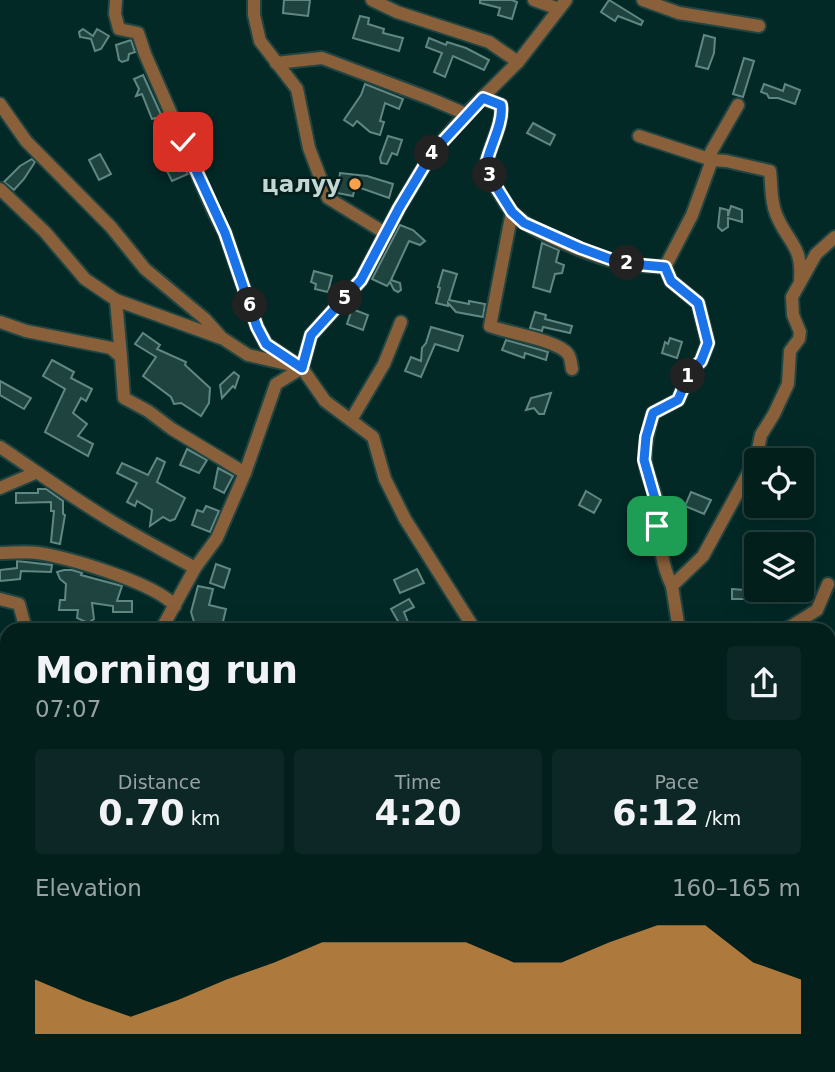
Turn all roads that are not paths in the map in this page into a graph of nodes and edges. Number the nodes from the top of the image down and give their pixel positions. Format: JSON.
{"nodes":[{"id":1,"x":116,"y":0,"type":"edge"},
{"id":2,"x":254,"y":0,"type":"edge"},
{"id":3,"x":372,"y":0,"type":"edge"},
{"id":4,"x":534,"y":0,"type":"edge"},
{"id":5,"x":643,"y":0,"type":"edge"},
{"id":6,"x":563,"y":4,"type":"edge"},
{"id":7,"x":759,"y":26,"type":"dead end"},
{"id":8,"x":518,"y":62,"type":"junction"},
{"id":9,"x":276,"y":63,"type":"junction"},
{"id":10,"x":483,"y":98,"type":"junction"},
{"id":11,"x":0,"y":104,"type":"edge"},
{"id":12,"x":738,"y":105,"type":"dead end"},
{"id":13,"x":466,"y":114,"type":"junction"},
{"id":14,"x":639,"y":136,"type":"dead end"},
{"id":15,"x":712,"y":160,"type":"junction"},
{"id":16,"x":0,"y":189,"type":"edge"},
{"id":17,"x":512,"y":212,"type":"junction"},
{"id":18,"x":385,"y":233,"type":"junction"},
{"id":19,"x":835,"y":237,"type":"edge"},
{"id":20,"x":665,"y":267,"type":"junction"},
{"id":21,"x":800,"y":283,"type":"junction"},
{"id":22,"x":116,"y":300,"type":"junction"},
{"id":23,"x":0,"y":322,"type":"edge"},
{"id":24,"x":401,"y":322,"type":"dead end"},
{"id":25,"x":222,"y":338,"type":"junction"},
{"id":26,"x":121,"y":357,"type":"junction"},
{"id":27,"x":302,"y":368,"type":"junction"},
{"id":28,"x":572,"y":369,"type":"dead end"},
{"id":29,"x":351,"y":420,"type":"junction"},
{"id":30,"x":0,"y":447,"type":"edge"},
{"id":31,"x":34,"y":472,"type":"junction"},
{"id":32,"x":244,"y":473,"type":"junction"},
{"id":33,"x":0,"y":488,"type":"edge"},
{"id":34,"x":0,"y":553,"type":"edge"},
{"id":35,"x":195,"y":568,"type":"junction"},
{"id":36,"x":828,"y":584,"type":"dead end"},
{"id":37,"x":673,"y":586,"type":"junction"},
{"id":38,"x":0,"y":599,"type":"edge"},
{"id":39,"x":175,"y":606,"type":"junction"},
{"id":40,"x":24,"y":623,"type":"edge"},
{"id":41,"x":167,"y":623,"type":"edge"},
{"id":42,"x":471,"y":623,"type":"edge"},
{"id":43,"x":678,"y":623,"type":"edge"},
{"id":44,"x":796,"y":623,"type":"edge"}],
"edges":[{"from":1,"to":27,"type":"street"},
{"from":2,"to":9,"type":"street"},
{"from":3,"to":8,"type":"street"},
{"from":4,"to":6,"type":"street"},
{"from":5,"to":7,"type":"street"},
{"from":6,"to":8,"type":"street"},
{"from":8,"to":10,"type":"street"},
{"from":9,"to":13,"type":"street"},
{"from":9,"to":18,"type":"street"},
{"from":10,"to":13,"type":"street"},
{"from":10,"to":17,"type":"street"},
{"from":11,"to":25,"type":"street"},
{"from":12,"to":15,"type":"street"},
{"from":13,"to":18,"type":"street"},
{"from":14,"to":15,"type":"street"},
{"from":15,"to":20,"type":"street"},
{"from":15,"to":21,"type":"street"},
{"from":16,"to":22,"type":"street"},
{"from":17,"to":20,"type":"street"},
{"from":17,"to":28,"type":"street"},
{"from":18,"to":27,"type":"street"},
{"from":19,"to":21,"type":"street"},
{"from":20,"to":37,"type":"street"},
{"from":21,"to":37,"type":"street"},
{"from":22,"to":25,"type":"street"},
{"from":22,"to":26,"type":"street"},
{"from":23,"to":26,"type":"street"},
{"from":24,"to":29,"type":"street"},
{"from":25,"to":27,"type":"street"},
{"from":26,"to":32,"type":"street"},
{"from":27,"to":29,"type":"street"},
{"from":27,"to":32,"type":"street"},
{"from":29,"to":42,"type":"street"},
{"from":30,"to":31,"type":"street"},
{"from":31,"to":33,"type":"street"},
{"from":31,"to":35,"type":"street"},
{"from":32,"to":35,"type":"street"},
{"from":34,"to":39,"type":"street"},
{"from":35,"to":39,"type":"street"},
{"from":36,"to":44,"type":"street"},
{"from":37,"to":43,"type":"street"},
{"from":38,"to":40,"type":"street"},
{"from":39,"to":41,"type":"street"}]}
